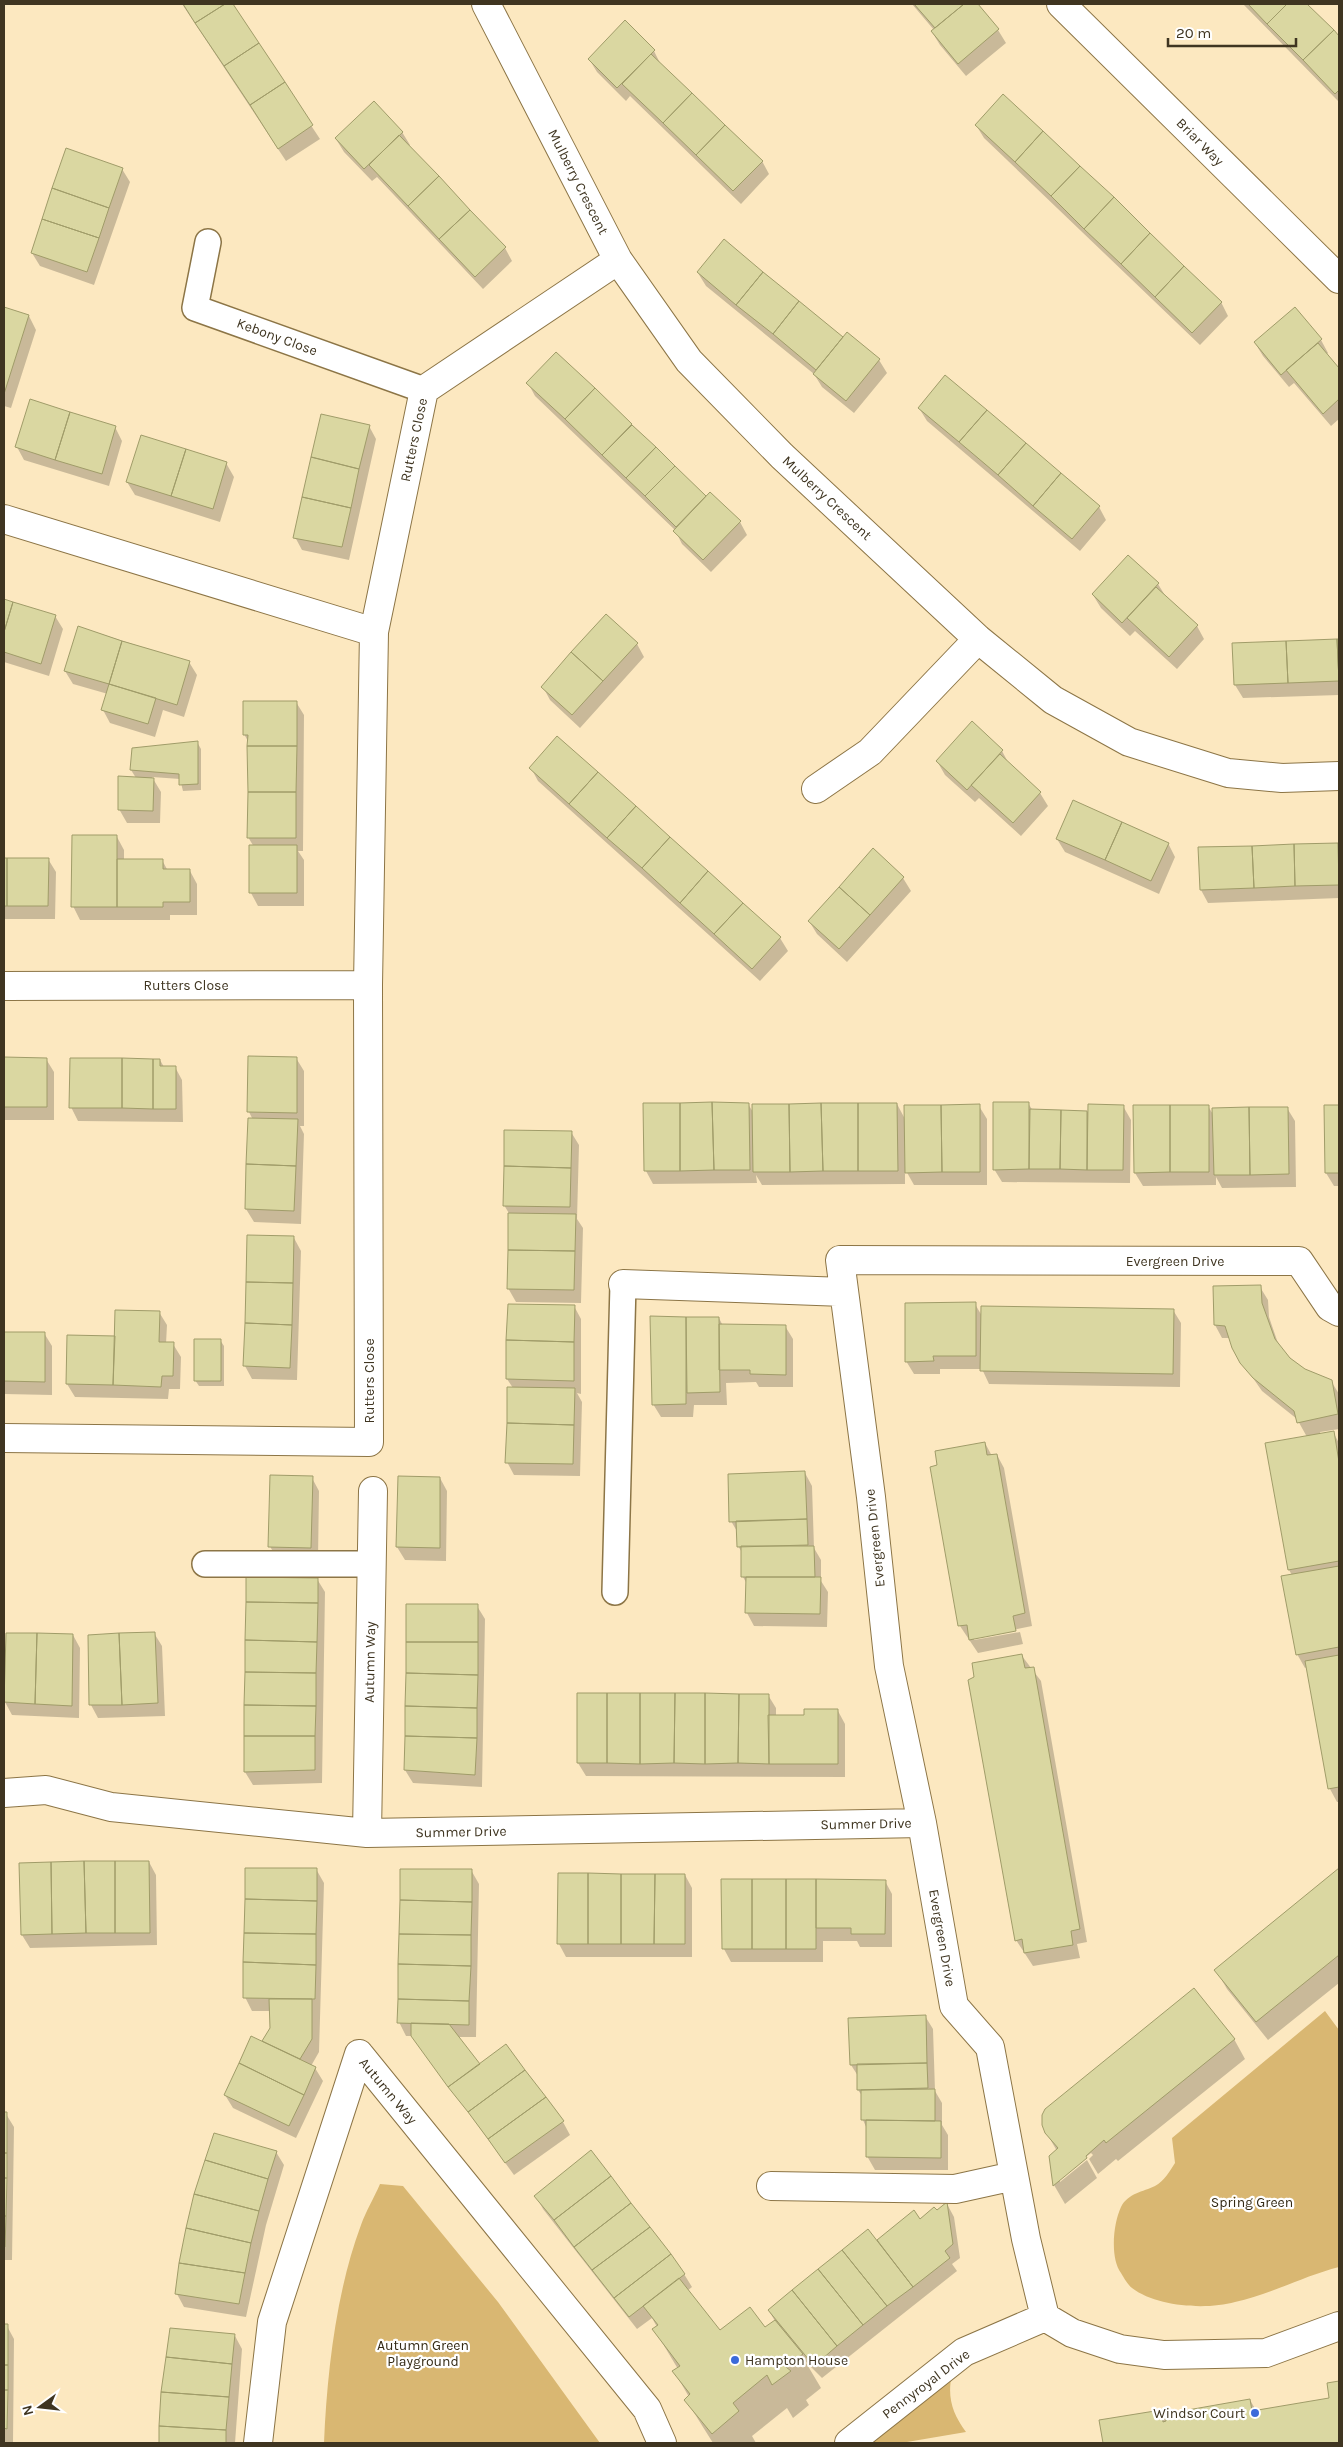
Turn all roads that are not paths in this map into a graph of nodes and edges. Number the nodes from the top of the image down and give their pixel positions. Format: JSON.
{"nodes":[{"id":1,"x":1061,"y":4,"type":"edge"},
{"id":2,"x":494,"y":10,"type":"edge"},
{"id":3,"x":208,"y":242,"type":"dead end"},
{"id":4,"x":618,"y":260,"type":"junction"},
{"id":5,"x":1339,"y":279,"type":"edge"},
{"id":6,"x":424,"y":390,"type":"junction"},
{"id":7,"x":4,"y":519,"type":"edge"},
{"id":8,"x":374,"y":632,"type":"junction"},
{"id":9,"x":978,"y":639,"type":"junction"},
{"id":10,"x":1339,"y":776,"type":"edge"},
{"id":11,"x":816,"y":789,"type":"dead end"},
{"id":12,"x":368,"y":985,"type":"junction"},
{"id":13,"x":4,"y":986,"type":"edge"},
{"id":14,"x":623,"y":1284,"type":"joint"},
{"id":15,"x":844,"y":1292,"type":"junction"},
{"id":16,"x":1339,"y":1312,"type":"edge"},
{"id":17,"x":4,"y":1438,"type":"edge"},
{"id":18,"x":373,"y":1491,"type":"dead end"},
{"id":19,"x":205,"y":1564,"type":"dead end"},
{"id":20,"x":371,"y":1564,"type":"junction"},
{"id":21,"x":615,"y":1592,"type":"dead end"},
{"id":22,"x":4,"y":1793,"type":"edge"},
{"id":23,"x":922,"y":1823,"type":"junction"},
{"id":24,"x":367,"y":1833,"type":"junction"},
{"id":25,"x":1014,"y":2176,"type":"junction"},
{"id":26,"x":771,"y":2186,"type":"dead end"},
{"id":27,"x":1045,"y":2317,"type":"junction"},
{"id":28,"x":1339,"y":2326,"type":"edge"},
{"id":29,"x":258,"y":2443,"type":"edge"},
{"id":30,"x":662,"y":2443,"type":"edge"},
{"id":31,"x":849,"y":2443,"type":"edge"}],
"edges":[{"from":1,"to":5,"type":"street","name":"Briar Way"},
{"from":2,"to":4,"type":"street","name":"Mulberry Crescent"},
{"from":3,"to":6,"type":"lane","name":"Kebony Close"},
{"from":4,"to":6,"type":"street","name":"Rutters Close"},
{"from":4,"to":9,"type":"street","name":"Mulberry Crescent"},
{"from":6,"to":8,"type":"street","name":"Rutters Close"},
{"from":7,"to":8,"type":"street"},
{"from":8,"to":12,"type":"street","name":"Rutters Close"},
{"from":9,"to":10,"type":"street","name":"Mulberry Crescent"},
{"from":9,"to":11,"type":"street"},
{"from":12,"to":13,"type":"street","name":"Rutters Close"},
{"from":12,"to":17,"type":"street","name":"Rutters Close"},
{"from":14,"to":15,"type":"street"},
{"from":14,"to":21,"type":"lane"},
{"from":15,"to":16,"type":"street","name":"Evergreen Drive"},
{"from":15,"to":23,"type":"street","name":"Evergreen Drive"},
{"from":18,"to":20,"type":"street","name":"Autumn Way"},
{"from":19,"to":20,"type":"lane"},
{"from":20,"to":24,"type":"street","name":"Autumn Way"},
{"from":22,"to":24,"type":"street","name":"Summer Drive"},
{"from":23,"to":24,"type":"street","name":"Summer Drive"},
{"from":23,"to":25,"type":"street","name":"Evergreen Drive"},
{"from":25,"to":26,"type":"street"},
{"from":25,"to":27,"type":"street","name":"Evergreen Drive"},
{"from":27,"to":28,"type":"street"},
{"from":27,"to":31,"type":"street","name":"Pennyroyal Drive"},
{"from":29,"to":30,"type":"street","name":"Autumn Way"}]}
